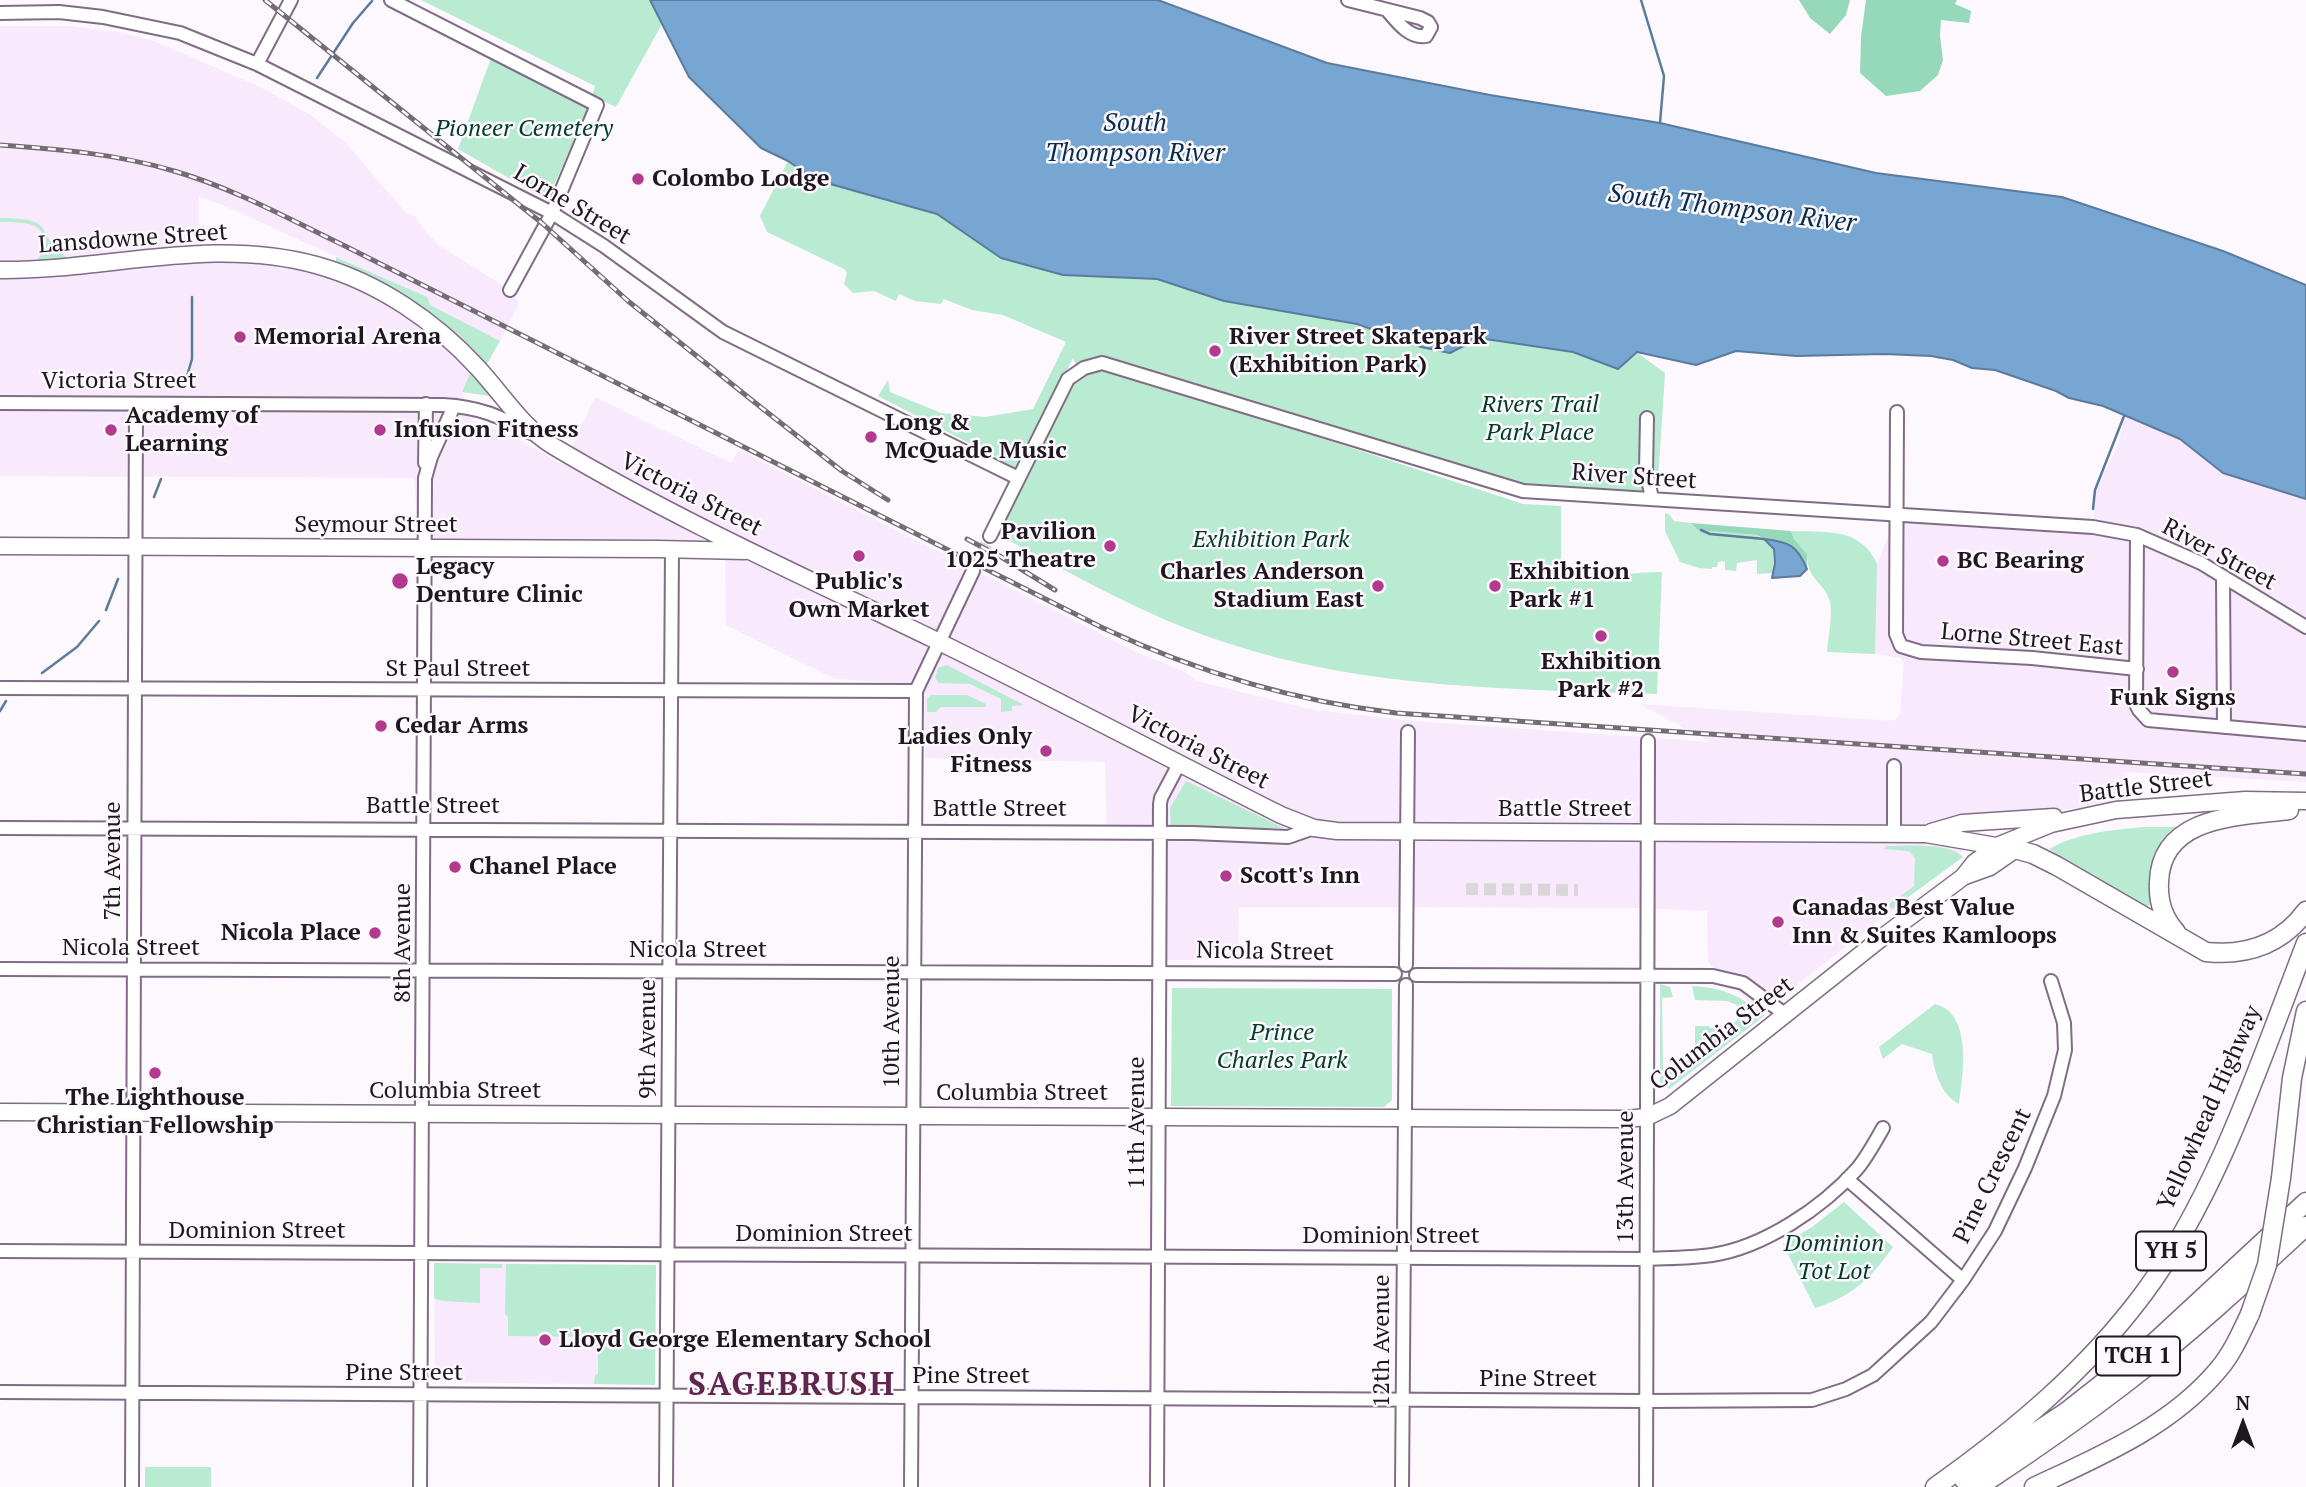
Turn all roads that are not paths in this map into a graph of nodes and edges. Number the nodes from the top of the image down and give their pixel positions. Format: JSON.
{"nodes":[{"id":1,"x":291,"y":0,"type":"edge"},
{"id":2,"x":391,"y":0,"type":"edge"},
{"id":3,"x":1349,"y":0,"type":"edge"},
{"id":4,"x":59,"y":6,"type":"edge"},
{"id":5,"x":1387,"y":10,"type":"dead end"},
{"id":6,"x":0,"y":13,"type":"edge"},
{"id":7,"x":257,"y":64,"type":"junction"},
{"id":8,"x":552,"y":213,"type":"junction"},
{"id":9,"x":0,"y":270,"type":"edge"},
{"id":10,"x":510,"y":290,"type":"dead end"},
{"id":11,"x":0,"y":403,"type":"edge"},
{"id":12,"x":136,"y":404,"type":"junction"},
{"id":13,"x":425,"y":404,"type":"junction"},
{"id":14,"x":454,"y":406,"type":"junction"},
{"id":15,"x":1897,"y":412,"type":"dead end"},
{"id":16,"x":1647,"y":418,"type":"dead end"},
{"id":17,"x":540,"y":438,"type":"junction"},
{"id":18,"x":425,"y":478,"type":"junction"},
{"id":19,"x":1018,"y":478,"type":"junction"},
{"id":20,"x":1652,"y":498,"type":"junction"},
{"id":21,"x":1897,"y":514,"type":"junction"},
{"id":22,"x":990,"y":536,"type":"tunnel mouth"},
{"id":23,"x":2137,"y":536,"type":"junction"},
{"id":24,"x":0,"y":546,"type":"edge"},
{"id":25,"x":135,"y":547,"type":"junction"},
{"id":26,"x":424,"y":548,"type":"junction"},
{"id":27,"x":672,"y":549,"type":"junction"},
{"id":28,"x":751,"y":552,"type":"junction"},
{"id":29,"x":973,"y":571,"type":"tunnel mouth"},
{"id":30,"x":2223,"y":577,"type":"junction"},
{"id":31,"x":2306,"y":627,"type":"edge"},
{"id":32,"x":938,"y":642,"type":"junction"},
{"id":33,"x":2137,"y":669,"type":"junction"},
{"id":34,"x":0,"y":688,"type":"edge"},
{"id":35,"x":135,"y":689,"type":"junction"},
{"id":36,"x":423,"y":690,"type":"junction"},
{"id":37,"x":670,"y":691,"type":"junction"},
{"id":38,"x":916,"y":691,"type":"junction"},
{"id":39,"x":2224,"y":727,"type":"junction"},
{"id":40,"x":1408,"y":732,"type":"dead end"},
{"id":41,"x":2306,"y":734,"type":"edge"},
{"id":42,"x":1648,"y":741,"type":"dead end"},
{"id":43,"x":1179,"y":764,"type":"junction"},
{"id":44,"x":1894,"y":766,"type":"dead end"},
{"id":45,"x":2306,"y":800,"type":"edge"},
{"id":46,"x":2297,"y":810,"type":"edge"},
{"id":47,"x":2084,"y":816,"type":"junction"},
{"id":48,"x":0,"y":828,"type":"edge"},
{"id":49,"x":134,"y":828,"type":"junction"},
{"id":50,"x":1314,"y":828,"type":"junction"},
{"id":51,"x":424,"y":829,"type":"junction"},
{"id":52,"x":670,"y":831,"type":"junction"},
{"id":53,"x":1407,"y":831,"type":"junction"},
{"id":54,"x":915,"y":832,"type":"junction"},
{"id":55,"x":1650,"y":832,"type":"junction"},
{"id":56,"x":1161,"y":833,"type":"junction"},
{"id":57,"x":1894,"y":833,"type":"junction"},
{"id":58,"x":1926,"y":834,"type":"junction"},
{"id":59,"x":2006,"y":847,"type":"junction"},
{"id":60,"x":2306,"y":911,"type":"edge"},
{"id":61,"x":2186,"y":941,"type":"junction"},
{"id":62,"x":2306,"y":943,"type":"edge"},
{"id":63,"x":1406,"y":965,"type":"junction"},
{"id":64,"x":0,"y":969,"type":"edge"},
{"id":65,"x":133,"y":969,"type":"junction"},
{"id":66,"x":424,"y":971,"type":"junction"},
{"id":67,"x":669,"y":971,"type":"junction"},
{"id":68,"x":914,"y":972,"type":"junction"},
{"id":69,"x":1159,"y":972,"type":"junction"},
{"id":70,"x":1395,"y":974,"type":"junction"},
{"id":71,"x":1646,"y":974,"type":"junction"},
{"id":72,"x":1416,"y":975,"type":"junction"},
{"id":73,"x":2051,"y":981,"type":"dead end"},
{"id":74,"x":1406,"y":985,"type":"junction"},
{"id":75,"x":2306,"y":1011,"type":"edge"},
{"id":76,"x":1787,"y":1015,"type":"junction"},
{"id":77,"x":0,"y":1112,"type":"edge"},
{"id":78,"x":134,"y":1113,"type":"junction"},
{"id":79,"x":423,"y":1114,"type":"junction"},
{"id":80,"x":668,"y":1114,"type":"junction"},
{"id":81,"x":913,"y":1116,"type":"junction"},
{"id":82,"x":1158,"y":1117,"type":"junction"},
{"id":83,"x":1647,"y":1117,"type":"junction"},
{"id":84,"x":1405,"y":1118,"type":"junction"},
{"id":85,"x":1884,"y":1128,"type":"dead end"},
{"id":86,"x":1847,"y":1180,"type":"junction"},
{"id":87,"x":2306,"y":1202,"type":"edge"},
{"id":88,"x":2306,"y":1226,"type":"edge"},
{"id":89,"x":0,"y":1251,"type":"edge"},
{"id":90,"x":132,"y":1252,"type":"junction"},
{"id":91,"x":421,"y":1252,"type":"junction"},
{"id":92,"x":667,"y":1254,"type":"junction"},
{"id":93,"x":1157,"y":1255,"type":"junction"},
{"id":94,"x":912,"y":1256,"type":"junction"},
{"id":95,"x":1404,"y":1258,"type":"junction"},
{"id":96,"x":1647,"y":1259,"type":"junction"},
{"id":97,"x":1963,"y":1280,"type":"junction"},
{"id":98,"x":0,"y":1392,"type":"edge"},
{"id":99,"x":132,"y":1392,"type":"junction"},
{"id":100,"x":421,"y":1394,"type":"junction"},
{"id":101,"x":667,"y":1395,"type":"junction"},
{"id":102,"x":912,"y":1397,"type":"junction"},
{"id":103,"x":1156,"y":1398,"type":"junction"},
{"id":104,"x":1403,"y":1399,"type":"junction"},
{"id":105,"x":1647,"y":1401,"type":"junction"},
{"id":106,"x":132,"y":1487,"type":"edge"},
{"id":107,"x":421,"y":1487,"type":"edge"},
{"id":108,"x":666,"y":1487,"type":"edge"},
{"id":109,"x":911,"y":1487,"type":"edge"},
{"id":110,"x":1157,"y":1487,"type":"edge"},
{"id":111,"x":1402,"y":1487,"type":"edge"},
{"id":112,"x":1646,"y":1487,"type":"edge"},
{"id":113,"x":1935,"y":1487,"type":"edge"},
{"id":114,"x":1952,"y":1487,"type":"edge"},
{"id":115,"x":1978,"y":1487,"type":"edge"},
{"id":116,"x":2034,"y":1487,"type":"edge"}],
"edges":[{"from":1,"to":7,"type":"street"},
{"from":2,"to":8,"type":"street"},
{"from":3,"to":5,"type":"street"},
{"from":4,"to":6,"type":"street","name":"Lorne Street"},
{"from":4,"to":7,"type":"street","name":"Lorne Street"},
{"from":7,"to":8,"type":"street","name":"Lorne Street"},
{"from":8,"to":10,"type":"street"},
{"from":8,"to":19,"type":"street","name":"Lorne Street"},
{"from":9,"to":17,"type":"main road","name":"Lansdowne Street"},
{"from":11,"to":12,"type":"street","name":"Victoria Street"},
{"from":12,"to":13,"type":"street","name":"Victoria Street"},
{"from":12,"to":25,"type":"street","name":"7th Avenue"},
{"from":13,"to":14,"type":"street","name":"Victoria Street"},
{"from":13,"to":18,"type":"street"},
{"from":14,"to":17,"type":"street","name":"Victoria Street"},
{"from":14,"to":18,"type":"street","name":"8th Avenue"},
{"from":15,"to":21,"type":"street"},
{"from":16,"to":20,"type":"street"},
{"from":17,"to":28,"type":"main road","name":"Victoria Street"},
{"from":18,"to":26,"type":"street","name":"8th Avenue"},
{"from":19,"to":20,"type":"street","name":"River Street"},
{"from":19,"to":22,"type":"street"},
{"from":20,"to":21,"type":"street","name":"River Street"},
{"from":21,"to":23,"type":"street","name":"River Street"},
{"from":21,"to":33,"type":"street","name":"Lorne Street East"},
{"from":23,"to":30,"type":"street","name":"River Street"},
{"from":23,"to":33,"type":"street"},
{"from":24,"to":25,"type":"main road","name":"Seymour Street"},
{"from":25,"to":26,"type":"main road","name":"Seymour Street"},
{"from":25,"to":35,"type":"street","name":"7th Avenue"},
{"from":26,"to":27,"type":"main road","name":"Seymour Street"},
{"from":26,"to":36,"type":"street","name":"8th Avenue"},
{"from":27,"to":28,"type":"main road","name":"Seymour Street"},
{"from":27,"to":37,"type":"street","name":"9th Avenue"},
{"from":28,"to":32,"type":"main road","name":"Victoria Street"},
{"from":29,"to":32,"type":"street","name":"10th Avenue"},
{"from":30,"to":31,"type":"street","name":"River Street"},
{"from":30,"to":39,"type":"street"},
{"from":32,"to":38,"type":"street","name":"10th Avenue"},
{"from":32,"to":43,"type":"main road","name":"Victoria Street"},
{"from":33,"to":39,"type":"street","name":"Lorne Street East"},
{"from":34,"to":35,"type":"street","name":"St Paul Street"},
{"from":35,"to":36,"type":"street","name":"St Paul Street"},
{"from":35,"to":49,"type":"street","name":"7th Avenue"},
{"from":36,"to":37,"type":"street","name":"St Paul Street"},
{"from":36,"to":51,"type":"street","name":"8th Avenue"},
{"from":37,"to":38,"type":"street","name":"St Paul Street"},
{"from":37,"to":52,"type":"street","name":"9th Avenue"},
{"from":38,"to":54,"type":"street","name":"10th Avenue"},
{"from":39,"to":41,"type":"street","name":"Lorne Street East"},
{"from":40,"to":53,"type":"street"},
{"from":42,"to":55,"type":"street","name":"13th Avenue"},
{"from":43,"to":50,"type":"main road","name":"Victoria Street"},
{"from":43,"to":56,"type":"street","name":"11th Avenue"},
{"from":44,"to":57,"type":"street"},
{"from":45,"to":47,"type":"main road","name":"Battle Street"},
{"from":46,"to":59,"type":"main road","name":"Battle Street"},
{"from":46,"to":61,"type":"highway"},
{"from":47,"to":58,"type":"main road"},
{"from":47,"to":59,"type":"main road","name":"Battle Street"},
{"from":48,"to":49,"type":"street","name":"Battle Street"},
{"from":49,"to":51,"type":"street","name":"Battle Street"},
{"from":49,"to":65,"type":"street","name":"7th Avenue"},
{"from":50,"to":53,"type":"main road","name":"Battle Street"},
{"from":50,"to":56,"type":"street","name":"Battle Street"},
{"from":51,"to":52,"type":"street","name":"Battle Street"},
{"from":51,"to":66,"type":"street","name":"8th Avenue"},
{"from":52,"to":54,"type":"street","name":"Battle Street"},
{"from":52,"to":67,"type":"street","name":"9th Avenue"},
{"from":53,"to":55,"type":"main road","name":"Battle Street"},
{"from":53,"to":63,"type":"street"},
{"from":54,"to":56,"type":"street","name":"Battle Street"},
{"from":54,"to":68,"type":"street","name":"10th Avenue"},
{"from":55,"to":57,"type":"main road","name":"Battle Street"},
{"from":55,"to":71,"type":"street","name":"13th Avenue"},
{"from":56,"to":69,"type":"street","name":"11th Avenue"},
{"from":57,"to":58,"type":"main road","name":"Battle Street"},
{"from":58,"to":59,"type":"main road","name":"Battle Street"},
{"from":59,"to":61,"type":"highway"},
{"from":59,"to":76,"type":"main road","name":"Columbia Street"},
{"from":60,"to":61,"type":"highway"},
{"from":62,"to":113,"type":"highway","name":"Yellowhead Highway","number":"YH 5"},
{"from":63,"to":70,"type":"street"},
{"from":63,"to":72,"type":"street"},
{"from":64,"to":65,"type":"street","name":"Nicola Street"},
{"from":65,"to":66,"type":"street","name":"Nicola Street"},
{"from":65,"to":78,"type":"street","name":"7th Avenue"},
{"from":66,"to":67,"type":"street","name":"Nicola Street"},
{"from":66,"to":79,"type":"street","name":"8th Avenue"},
{"from":67,"to":68,"type":"street","name":"Nicola Street"},
{"from":67,"to":80,"type":"street","name":"9th Avenue"},
{"from":68,"to":69,"type":"street","name":"Nicola Street"},
{"from":68,"to":81,"type":"street","name":"10th Avenue"},
{"from":69,"to":70,"type":"street","name":"Nicola Street"},
{"from":69,"to":82,"type":"street","name":"11th Avenue"},
{"from":70,"to":74,"type":"street"},
{"from":71,"to":72,"type":"street"},
{"from":71,"to":76,"type":"street"},
{"from":71,"to":83,"type":"street","name":"13th Avenue"},
{"from":72,"to":74,"type":"street"},
{"from":73,"to":97,"type":"street","name":"Pine Crescent"},
{"from":74,"to":84,"type":"street","name":"12th Avenue"},
{"from":75,"to":116,"type":"highway","name":"Yellowhead Highway","bridge":true},
{"from":76,"to":83,"type":"main road","name":"Columbia Street"},
{"from":77,"to":78,"type":"main road","name":"Columbia Street"},
{"from":78,"to":79,"type":"main road","name":"Columbia Street"},
{"from":78,"to":90,"type":"street","name":"7th Avenue"},
{"from":79,"to":80,"type":"main road","name":"Columbia Street"},
{"from":79,"to":91,"type":"street","name":"8th Avenue"},
{"from":80,"to":81,"type":"main road","name":"Columbia Street"},
{"from":80,"to":92,"type":"street","name":"9th Avenue"},
{"from":81,"to":82,"type":"main road","name":"Columbia Street"},
{"from":81,"to":94,"type":"street","name":"10th Avenue"},
{"from":82,"to":84,"type":"main road","name":"Columbia Street"},
{"from":82,"to":93,"type":"street","name":"11th Avenue"},
{"from":83,"to":84,"type":"main road","name":"Columbia Street"},
{"from":83,"to":96,"type":"street","name":"13th Avenue"},
{"from":84,"to":95,"type":"street","name":"12th Avenue"},
{"from":85,"to":86,"type":"street","name":"Dominion Street"},
{"from":86,"to":96,"type":"street","name":"Dominion Street"},
{"from":86,"to":97,"type":"street"},
{"from":87,"to":114,"type":"highway","number":"TCH 1"},
{"from":88,"to":115,"type":"highway","number":"TCH 1"},
{"from":89,"to":90,"type":"street","name":"Dominion Street"},
{"from":90,"to":91,"type":"street","name":"Dominion Street"},
{"from":90,"to":99,"type":"street","name":"7th Avenue"},
{"from":91,"to":92,"type":"street","name":"Dominion Street"},
{"from":91,"to":100,"type":"street","name":"8th Avenue"},
{"from":92,"to":94,"type":"street","name":"Dominion Street"},
{"from":92,"to":101,"type":"street","name":"9th Avenue"},
{"from":93,"to":94,"type":"street","name":"Dominion Street"},
{"from":93,"to":95,"type":"street","name":"Dominion Street"},
{"from":93,"to":103,"type":"street","name":"11th Avenue"},
{"from":94,"to":102,"type":"street","name":"10th Avenue"},
{"from":95,"to":96,"type":"street","name":"Dominion Street"},
{"from":95,"to":104,"type":"street","name":"12th Avenue"},
{"from":96,"to":105,"type":"street","name":"13th Avenue"},
{"from":97,"to":105,"type":"street","name":"Pine Crescent"},
{"from":98,"to":99,"type":"street","name":"Pine Street"},
{"from":99,"to":100,"type":"street","name":"Pine Street"},
{"from":99,"to":106,"type":"street","name":"7th Avenue"},
{"from":100,"to":101,"type":"street","name":"Pine Street"},
{"from":100,"to":107,"type":"street","name":"8th Avenue"},
{"from":101,"to":102,"type":"street","name":"Pine Street"},
{"from":101,"to":108,"type":"street","name":"9th Avenue"},
{"from":102,"to":103,"type":"street","name":"Pine Street"},
{"from":102,"to":109,"type":"street","name":"10th Avenue"},
{"from":103,"to":104,"type":"street","name":"Pine Street"},
{"from":103,"to":110,"type":"street","name":"11th Avenue"},
{"from":104,"to":105,"type":"street","name":"Pine Street"},
{"from":104,"to":111,"type":"street","name":"12th Avenue"},
{"from":105,"to":112,"type":"street","name":"13th Avenue"}]}
